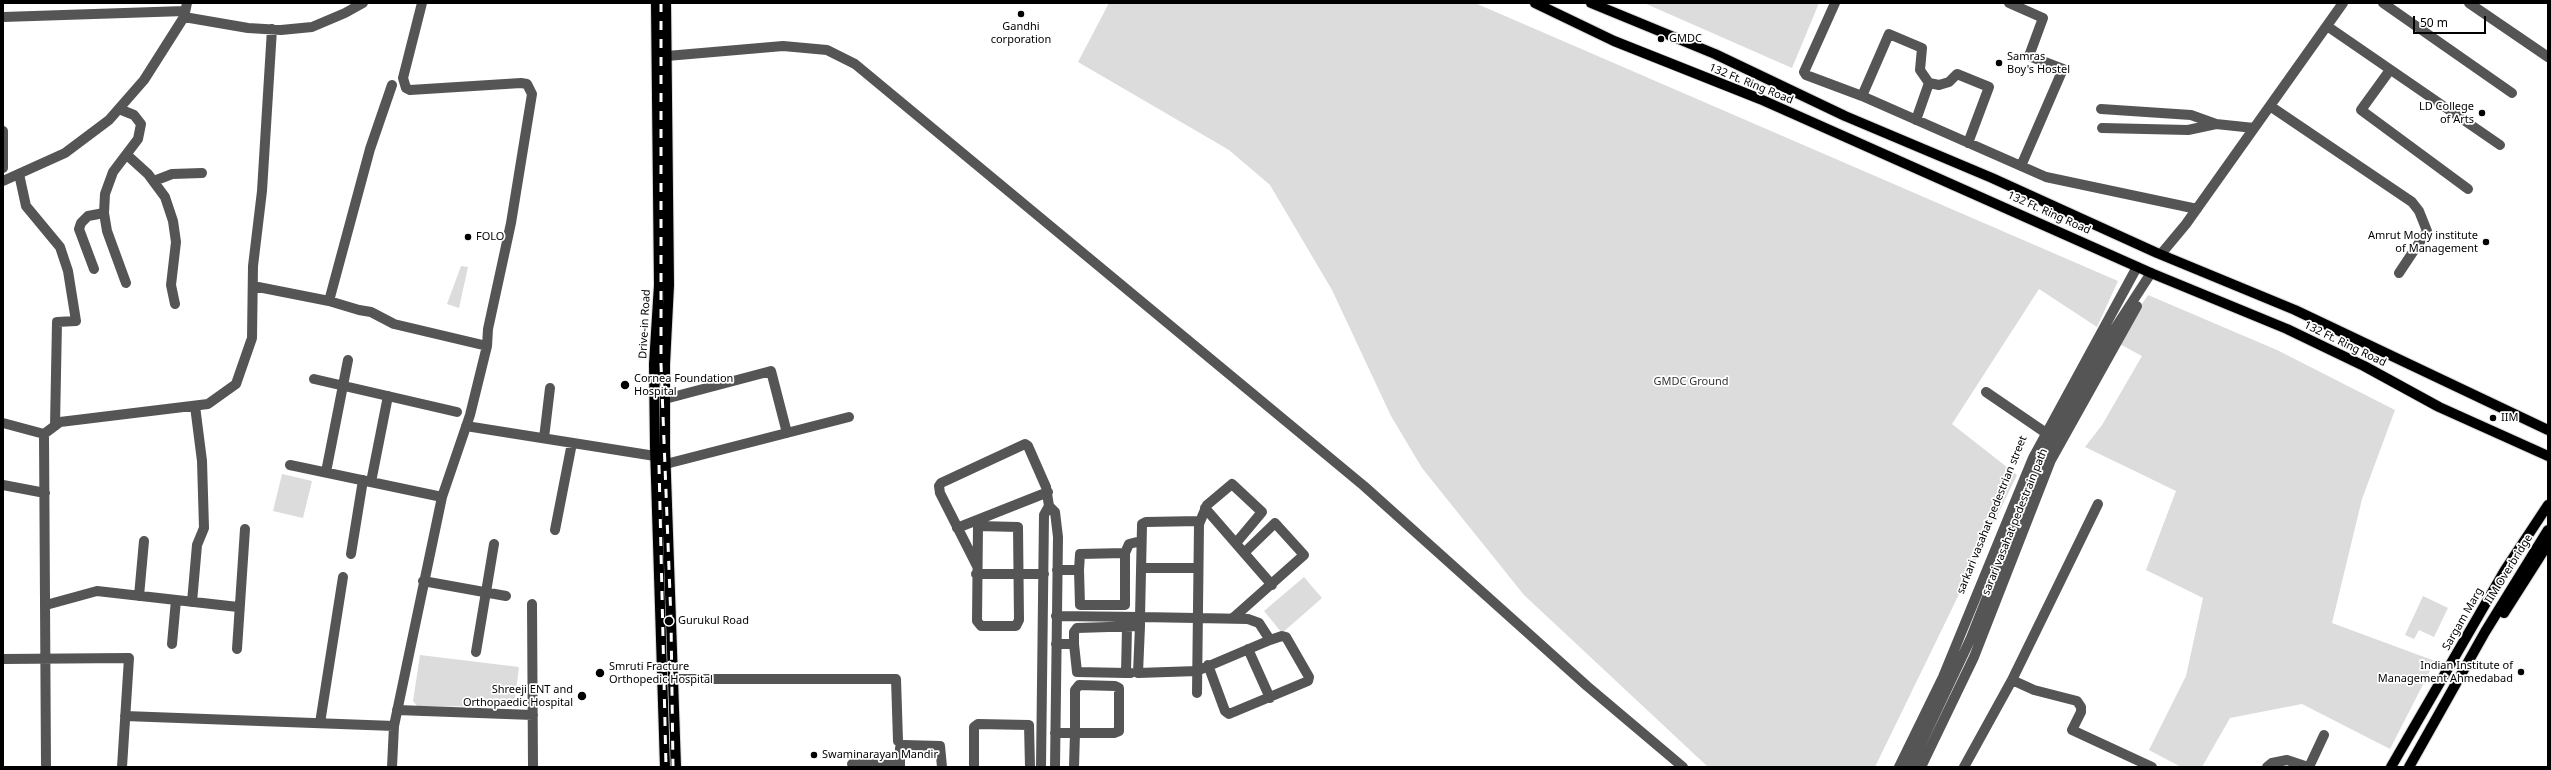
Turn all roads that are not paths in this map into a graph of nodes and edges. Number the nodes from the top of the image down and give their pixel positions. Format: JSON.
{"nodes":[{"id":1,"x":363,"y":3,"type":"edge"},
{"id":2,"x":422,"y":3,"type":"edge"},
{"id":3,"x":656,"y":3,"type":"edge"},
{"id":4,"x":666,"y":3,"type":"edge"},
{"id":5,"x":1534,"y":3,"type":"edge"},
{"id":6,"x":1591,"y":3,"type":"edge"},
{"id":7,"x":1835,"y":3,"type":"edge"},
{"id":8,"x":2009,"y":3,"type":"edge"},
{"id":9,"x":2343,"y":3,"type":"edge"},
{"id":10,"x":2383,"y":3,"type":"edge"},
{"id":11,"x":2469,"y":3,"type":"edge"},
{"id":12,"x":186,"y":10,"type":"edge"},
{"id":13,"x":3,"y":17,"type":"edge"},
{"id":14,"x":2327,"y":26,"type":"junction"},
{"id":15,"x":272,"y":30,"type":"junction"},
{"id":16,"x":667,"y":56,"type":"junction"},
{"id":17,"x":2548,"y":57,"type":"edge"},
{"id":18,"x":656,"y":60,"type":"junction"},
{"id":19,"x":2390,"y":70,"type":"junction"},
{"id":20,"x":1929,"y":83,"type":"junction"},
{"id":21,"x":392,"y":85,"type":"dead end"},
{"id":22,"x":2512,"y":93,"type":"dead end"},
{"id":23,"x":1862,"y":96,"type":"junction"},
{"id":24,"x":2270,"y":106,"type":"junction"},
{"id":25,"x":119,"y":109,"type":"junction"},
{"id":26,"x":2101,"y":109,"type":"dead end"},
{"id":27,"x":1916,"y":120,"type":"junction"},
{"id":28,"x":2216,"y":124,"type":"junction"},
{"id":29,"x":2102,"y":128,"type":"dead end"},
{"id":30,"x":2254,"y":128,"type":"junction"},
{"id":31,"x":3,"y":131,"type":"edge"},
{"id":32,"x":1968,"y":143,"type":"junction"},
{"id":33,"x":2500,"y":144,"type":"dead end"},
{"id":34,"x":127,"y":154,"type":"junction"},
{"id":35,"x":2021,"y":166,"type":"junction"},
{"id":36,"x":3,"y":168,"type":"edge"},
{"id":37,"x":202,"y":173,"type":"dead end"},
{"id":38,"x":19,"y":174,"type":"junction"},
{"id":39,"x":154,"y":181,"type":"junction"},
{"id":40,"x":3,"y":182,"type":"edge"},
{"id":41,"x":2468,"y":189,"type":"dead end"},
{"id":42,"x":2197,"y":209,"type":"junction"},
{"id":43,"x":104,"y":212,"type":"junction"},
{"id":44,"x":2161,"y":254,"type":"junction"},
{"id":45,"x":2138,"y":267,"type":"junction"},
{"id":46,"x":94,"y":269,"type":"dead end"},
{"id":47,"x":2151,"y":273,"type":"junction"},
{"id":48,"x":2400,"y":273,"type":"dead end"},
{"id":49,"x":2125,"y":277,"type":"dead end"},
{"id":50,"x":126,"y":283,"type":"dead end"},
{"id":51,"x":253,"y":286,"type":"junction"},
{"id":52,"x":2144,"y":292,"type":"dead end"},
{"id":53,"x":329,"y":301,"type":"junction"},
{"id":54,"x":175,"y":304,"type":"dead end"},
{"id":55,"x":487,"y":346,"type":"junction"},
{"id":56,"x":348,"y":360,"type":"dead end"},
{"id":57,"x":314,"y":379,"type":"dead end"},
{"id":58,"x":342,"y":386,"type":"junction"},
{"id":59,"x":550,"y":388,"type":"dead end"},
{"id":60,"x":1986,"y":392,"type":"dead end"},
{"id":61,"x":388,"y":396,"type":"junction"},
{"id":62,"x":665,"y":399,"type":"junction"},
{"id":63,"x":195,"y":406,"type":"junction"},
{"id":64,"x":457,"y":412,"type":"dead end"},
{"id":65,"x":849,"y":417,"type":"dead end"},
{"id":66,"x":3,"y":423,"type":"edge"},
{"id":67,"x":55,"y":426,"type":"junction"},
{"id":68,"x":466,"y":426,"type":"junction"},
{"id":69,"x":2548,"y":430,"type":"edge"},
{"id":70,"x":2044,"y":431,"type":"junction"},
{"id":71,"x":786,"y":433,"type":"junction"},
{"id":72,"x":44,"y":434,"type":"junction"},
{"id":73,"x":544,"y":438,"type":"junction"},
{"id":74,"x":572,"y":443,"type":"junction"},
{"id":75,"x":655,"y":456,"type":"junction"},
{"id":76,"x":2548,"y":456,"type":"edge"},
{"id":77,"x":290,"y":465,"type":"dead end"},
{"id":78,"x":660,"y":466,"type":"junction"},
{"id":79,"x":326,"y":472,"type":"junction"},
{"id":80,"x":367,"y":481,"type":"junction"},
{"id":81,"x":3,"y":485,"type":"edge"},
{"id":82,"x":1048,"y":492,"type":"junction"},
{"id":83,"x":45,"y":493,"type":"junction"},
{"id":84,"x":442,"y":497,"type":"junction"},
{"id":85,"x":2098,"y":504,"type":"dead end"},
{"id":86,"x":2548,"y":505,"type":"edge"},
{"id":87,"x":1049,"y":506,"type":"junction"},
{"id":88,"x":1205,"y":508,"type":"junction"},
{"id":89,"x":2548,"y":515,"type":"edge"},
{"id":90,"x":1200,"y":521,"type":"junction"},
{"id":91,"x":957,"y":528,"type":"junction"},
{"id":92,"x":245,"y":529,"type":"dead end"},
{"id":93,"x":555,"y":530,"type":"dead end"},
{"id":94,"x":2548,"y":530,"type":"edge"},
{"id":95,"x":144,"y":541,"type":"dead end"},
{"id":96,"x":1141,"y":541,"type":"junction"},
{"id":97,"x":1236,"y":543,"type":"junction"},
{"id":98,"x":494,"y":544,"type":"dead end"},
{"id":99,"x":2548,"y":544,"type":"edge"},
{"id":100,"x":1125,"y":553,"type":"junction"},
{"id":101,"x":1244,"y":553,"type":"junction"},
{"id":102,"x":351,"y":554,"type":"dead end"},
{"id":103,"x":1141,"y":568,"type":"junction"},
{"id":104,"x":1198,"y":568,"type":"junction"},
{"id":105,"x":976,"y":570,"type":"junction"},
{"id":106,"x":1057,"y":570,"type":"junction"},
{"id":107,"x":1079,"y":570,"type":"junction"},
{"id":108,"x":1019,"y":574,"type":"junction"},
{"id":109,"x":1044,"y":574,"type":"junction"},
{"id":110,"x":343,"y":578,"type":"dead end"},
{"id":111,"x":423,"y":581,"type":"junction"},
{"id":112,"x":1272,"y":585,"type":"junction"},
{"id":113,"x":486,"y":593,"type":"junction"},
{"id":114,"x":138,"y":596,"type":"junction"},
{"id":115,"x":506,"y":596,"type":"dead end"},
{"id":116,"x":176,"y":600,"type":"junction"},
{"id":117,"x":192,"y":602,"type":"junction"},
{"id":118,"x":532,"y":604,"type":"dead end"},
{"id":119,"x":46,"y":605,"type":"junction"},
{"id":120,"x":238,"y":607,"type":"junction"},
{"id":121,"x":1056,"y":616,"type":"junction"},
{"id":122,"x":1196,"y":618,"type":"junction"},
{"id":123,"x":1233,"y":618,"type":"junction"},
{"id":124,"x":1140,"y":622,"type":"junction"},
{"id":125,"x":1126,"y":626,"type":"junction"},
{"id":126,"x":1270,"y":640,"type":"junction"},
{"id":127,"x":172,"y":644,"type":"dead end"},
{"id":128,"x":1056,"y":644,"type":"junction"},
{"id":129,"x":1074,"y":644,"type":"junction"},
{"id":130,"x":237,"y":649,"type":"dead end"},
{"id":131,"x":1248,"y":649,"type":"junction"},
{"id":132,"x":476,"y":652,"type":"dead end"},
{"id":133,"x":3,"y":659,"type":"edge"},
{"id":134,"x":46,"y":660,"type":"junction"},
{"id":135,"x":1208,"y":665,"type":"junction"},
{"id":136,"x":1196,"y":671,"type":"junction"},
{"id":137,"x":1126,"y":673,"type":"junction"},
{"id":138,"x":1138,"y":673,"type":"junction"},
{"id":139,"x":673,"y":679,"type":"junction"},
{"id":140,"x":2012,"y":680,"type":"junction"},
{"id":141,"x":1197,"y":693,"type":"dead end"},
{"id":142,"x":1270,"y":698,"type":"junction"},
{"id":143,"x":397,"y":710,"type":"junction"},
{"id":144,"x":533,"y":715,"type":"junction"},
{"id":145,"x":125,"y":716,"type":"junction"},
{"id":146,"x":320,"y":723,"type":"junction"},
{"id":147,"x":394,"y":726,"type":"junction"},
{"id":148,"x":1055,"y":733,"type":"junction"},
{"id":149,"x":1075,"y":733,"type":"junction"},
{"id":150,"x":1030,"y":734,"type":"junction"},
{"id":151,"x":1042,"y":734,"type":"junction"},
{"id":152,"x":2324,"y":735,"type":"dead end"},
{"id":153,"x":898,"y":741,"type":"dead end"},
{"id":154,"x":852,"y":764,"type":"dead end"},
{"id":155,"x":664,"y":765,"type":"edge"},
{"id":156,"x":900,"y":766,"type":"edge"},
{"id":157,"x":46,"y":767,"type":"edge"},
{"id":158,"x":122,"y":767,"type":"edge"},
{"id":159,"x":392,"y":767,"type":"edge"},
{"id":160,"x":533,"y":767,"type":"edge"},
{"id":161,"x":676,"y":767,"type":"edge"},
{"id":162,"x":942,"y":767,"type":"edge"},
{"id":163,"x":974,"y":767,"type":"edge"},
{"id":164,"x":1030,"y":767,"type":"edge"},
{"id":165,"x":1041,"y":767,"type":"edge"},
{"id":166,"x":1055,"y":767,"type":"edge"},
{"id":167,"x":1074,"y":767,"type":"edge"},
{"id":168,"x":1683,"y":767,"type":"edge"},
{"id":169,"x":1891,"y":767,"type":"edge"},
{"id":170,"x":1899,"y":767,"type":"edge"},
{"id":171,"x":1910,"y":767,"type":"edge"},
{"id":172,"x":1922,"y":767,"type":"edge"},
{"id":173,"x":1964,"y":767,"type":"edge"},
{"id":174,"x":2152,"y":767,"type":"edge"},
{"id":175,"x":2267,"y":767,"type":"edge"},
{"id":176,"x":2309,"y":767,"type":"edge"},
{"id":177,"x":2391,"y":767,"type":"edge"},
{"id":178,"x":2398,"y":767,"type":"edge"},
{"id":179,"x":2409,"y":767,"type":"edge"},
{"id":180,"x":2416,"y":767,"type":"edge"}],
"edges":[{"from":1,"to":15,"type":"street"},
{"from":2,"to":55,"type":"street"},
{"from":3,"to":18,"type":"main road","name":"Drive-in Road"},
{"from":4,"to":16,"type":"main road","name":"Drive-in Road"},
{"from":5,"to":45,"type":"main road","name":"132 Ft. Ring Road"},
{"from":6,"to":44,"type":"main road","name":"132 Ft. Ring Road"},
{"from":7,"to":23,"type":"street"},
{"from":8,"to":35,"type":"street"},
{"from":9,"to":14,"type":"street"},
{"from":10,"to":22,"type":"street"},
{"from":11,"to":17,"type":"street"},
{"from":12,"to":13,"type":"street"},
{"from":12,"to":15,"type":"street"},
{"from":12,"to":25,"type":"street"},
{"from":14,"to":19,"type":"street"},
{"from":14,"to":24,"type":"street"},
{"from":15,"to":51,"type":"street"},
{"from":16,"to":18,"type":"street"},
{"from":16,"to":62,"type":"main road","name":"Drive-in Road"},
{"from":16,"to":168,"type":"street"},
{"from":18,"to":75,"type":"main road","name":"Drive-in Road"},
{"from":19,"to":33,"type":"street"},
{"from":19,"to":41,"type":"street"},
{"from":20,"to":23,"type":"street"},
{"from":20,"to":27,"type":"street"},
{"from":20,"to":32,"type":"street"},
{"from":21,"to":53,"type":"street"},
{"from":23,"to":27,"type":"street"},
{"from":24,"to":30,"type":"street"},
{"from":24,"to":48,"type":"street"},
{"from":25,"to":34,"type":"street"},
{"from":25,"to":38,"type":"street"},
{"from":26,"to":28,"type":"street"},
{"from":27,"to":32,"type":"street"},
{"from":28,"to":29,"type":"street"},
{"from":28,"to":30,"type":"street"},
{"from":30,"to":42,"type":"street"},
{"from":31,"to":36,"type":"street"},
{"from":32,"to":35,"type":"street"},
{"from":34,"to":39,"type":"street"},
{"from":34,"to":43,"type":"street"},
{"from":35,"to":42,"type":"street"},
{"from":37,"to":39,"type":"street"},
{"from":38,"to":40,"type":"street"},
{"from":38,"to":67,"type":"street"},
{"from":39,"to":54,"type":"street"},
{"from":42,"to":44,"type":"street"},
{"from":43,"to":46,"type":"street"},
{"from":43,"to":50,"type":"street"},
{"from":44,"to":69,"type":"main road","name":"132 Ft. Ring Road"},
{"from":45,"to":47,"type":"main road","name":"132 Ft. Ring Road"},
{"from":45,"to":70,"type":"street"},
{"from":47,"to":76,"type":"main road","name":"132 Ft. Ring Road"},
{"from":47,"to":171,"type":"street"},
{"from":49,"to":70,"type":"street","name":"sarkari vasahat pedestrian street"},
{"from":51,"to":53,"type":"street"},
{"from":51,"to":63,"type":"street"},
{"from":52,"to":172,"type":"street","name":"sarari vasahat pedestrain path"},
{"from":53,"to":55,"type":"street"},
{"from":55,"to":68,"type":"street"},
{"from":56,"to":58,"type":"street"},
{"from":57,"to":58,"type":"street"},
{"from":58,"to":61,"type":"street"},
{"from":58,"to":79,"type":"street"},
{"from":59,"to":73,"type":"street"},
{"from":60,"to":70,"type":"street"},
{"from":61,"to":64,"type":"street"},
{"from":61,"to":80,"type":"street"},
{"from":62,"to":71,"type":"street"},
{"from":62,"to":78,"type":"main road","name":"Drive-in Road"},
{"from":63,"to":67,"type":"street"},
{"from":63,"to":117,"type":"street"},
{"from":65,"to":71,"type":"street"},
{"from":66,"to":72,"type":"street"},
{"from":67,"to":72,"type":"street"},
{"from":68,"to":73,"type":"street"},
{"from":68,"to":84,"type":"street"},
{"from":70,"to":169,"type":"street","name":"sarkari vasahat pedestrian street"},
{"from":70,"to":170,"type":"street"},
{"from":71,"to":78,"type":"street"},
{"from":72,"to":83,"type":"street"},
{"from":73,"to":74,"type":"street"},
{"from":74,"to":75,"type":"street"},
{"from":74,"to":93,"type":"street"},
{"from":75,"to":78,"type":"main road","name":"Drive-in Road"},
{"from":77,"to":79,"type":"street"},
{"from":78,"to":139,"type":"main road","name":"Drive-in Road"},
{"from":78,"to":155,"type":"main road","name":"Drive-in Road"},
{"from":79,"to":80,"type":"street"},
{"from":80,"to":84,"type":"street"},
{"from":80,"to":102,"type":"street"},
{"from":81,"to":83,"type":"street"},
{"from":82,"to":87,"type":"street"},
{"from":82,"to":91,"type":"street"},
{"from":82,"to":91,"type":"street"},
{"from":83,"to":119,"type":"street"},
{"from":84,"to":111,"type":"street"},
{"from":85,"to":140,"type":"street"},
{"from":86,"to":177,"type":"main road","name":"Sargam Marg"},
{"from":87,"to":106,"type":"street"},
{"from":87,"to":109,"type":"street"},
{"from":88,"to":90,"type":"street"},
{"from":88,"to":97,"type":"street"},
{"from":88,"to":97,"type":"street"},
{"from":89,"to":178,"type":"main road","name":"IIM Overbridge"},
{"from":90,"to":96,"type":"street"},
{"from":90,"to":104,"type":"street"},
{"from":91,"to":105,"type":"street"},
{"from":92,"to":120,"type":"street"},
{"from":94,"to":179,"type":"main road","name":"IIM Overbridge"},
{"from":95,"to":114,"type":"street"},
{"from":96,"to":100,"type":"street"},
{"from":96,"to":103,"type":"street"},
{"from":97,"to":101,"type":"street"},
{"from":98,"to":113,"type":"street"},
{"from":99,"to":180,"type":"main road"},
{"from":100,"to":107,"type":"street"},
{"from":100,"to":107,"type":"street"},
{"from":101,"to":112,"type":"street"},
{"from":101,"to":112,"type":"street"},
{"from":103,"to":104,"type":"street"},
{"from":103,"to":124,"type":"street"},
{"from":104,"to":122,"type":"street"},
{"from":105,"to":108,"type":"street"},
{"from":105,"to":108,"type":"street"},
{"from":105,"to":108,"type":"street"},
{"from":106,"to":107,"type":"street"},
{"from":106,"to":121,"type":"street"},
{"from":108,"to":109,"type":"street"},
{"from":109,"to":151,"type":"street"},
{"from":110,"to":146,"type":"street"},
{"from":111,"to":113,"type":"street"},
{"from":111,"to":143,"type":"street"},
{"from":112,"to":123,"type":"street"},
{"from":113,"to":115,"type":"street"},
{"from":113,"to":132,"type":"street"},
{"from":114,"to":116,"type":"street"},
{"from":114,"to":119,"type":"street"},
{"from":116,"to":117,"type":"street"},
{"from":116,"to":127,"type":"street"},
{"from":117,"to":120,"type":"street"},
{"from":118,"to":144,"type":"street"},
{"from":119,"to":134,"type":"street"},
{"from":120,"to":130,"type":"street"},
{"from":121,"to":124,"type":"street"},
{"from":121,"to":128,"type":"street"},
{"from":122,"to":123,"type":"street"},
{"from":122,"to":124,"type":"street"},
{"from":122,"to":136,"type":"street"},
{"from":123,"to":126,"type":"street"},
{"from":124,"to":125,"type":"street"},
{"from":124,"to":138,"type":"street"},
{"from":125,"to":129,"type":"street"},
{"from":125,"to":137,"type":"street"},
{"from":126,"to":131,"type":"street"},
{"from":126,"to":142,"type":"street"},
{"from":128,"to":129,"type":"street"},
{"from":128,"to":148,"type":"street"},
{"from":129,"to":137,"type":"street"},
{"from":131,"to":135,"type":"street"},
{"from":131,"to":142,"type":"street"},
{"from":133,"to":134,"type":"street"},
{"from":134,"to":145,"type":"street"},
{"from":134,"to":157,"type":"street"},
{"from":135,"to":136,"type":"street"},
{"from":135,"to":142,"type":"street"},
{"from":136,"to":138,"type":"street"},
{"from":136,"to":141,"type":"street"},
{"from":137,"to":138,"type":"street"},
{"from":139,"to":153,"type":"street"},
{"from":139,"to":161,"type":"main road","name":"Drive-in Road"},
{"from":140,"to":173,"type":"street"},
{"from":140,"to":174,"type":"street"},
{"from":143,"to":144,"type":"street"},
{"from":143,"to":147,"type":"street"},
{"from":144,"to":160,"type":"street"},
{"from":145,"to":146,"type":"street"},
{"from":145,"to":158,"type":"street"},
{"from":146,"to":147,"type":"street"},
{"from":147,"to":159,"type":"street"},
{"from":148,"to":149,"type":"street"},
{"from":148,"to":166,"type":"street"},
{"from":149,"to":149,"type":"street"},
{"from":149,"to":167,"type":"street"},
{"from":150,"to":151,"type":"street"},
{"from":150,"to":163,"type":"street"},
{"from":150,"to":164,"type":"street"},
{"from":151,"to":165,"type":"street"},
{"from":152,"to":176,"type":"street"},
{"from":154,"to":156,"type":"street"},
{"from":156,"to":162,"type":"street"},
{"from":175,"to":176,"type":"street"}]}
